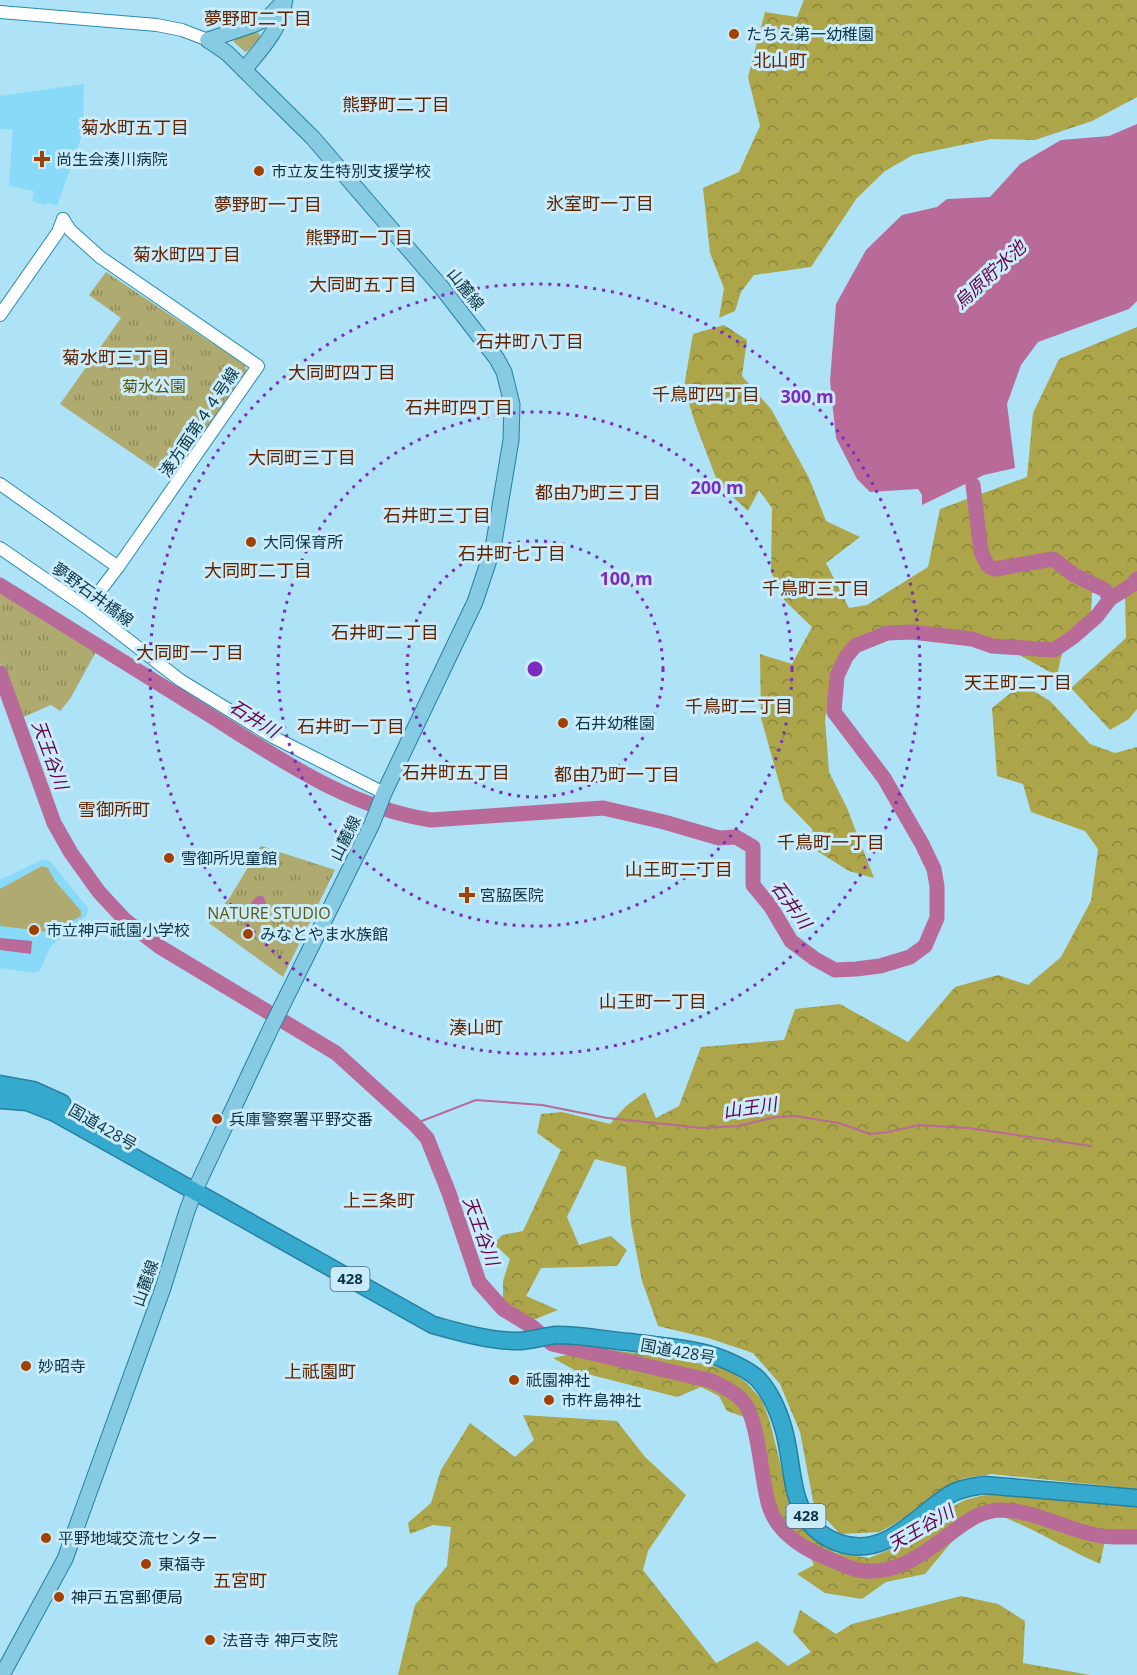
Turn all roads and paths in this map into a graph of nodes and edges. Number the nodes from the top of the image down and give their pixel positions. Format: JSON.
{"nodes":[{"id":1,"x":285,"y":0,"type":"edge"},
{"id":2,"x":0,"y":12,"type":"edge"},
{"id":3,"x":208,"y":40,"type":"junction"},
{"id":4,"x":244,"y":70,"type":"junction"},
{"id":5,"x":0,"y":315,"type":"edge"},
{"id":6,"x":0,"y":483,"type":"edge"},
{"id":7,"x":0,"y":548,"type":"edge"},
{"id":8,"x":118,"y":567,"type":"junction"},
{"id":9,"x":87,"y":608,"type":"junction"},
{"id":10,"x":380,"y":806,"type":"junction"},
{"id":11,"x":0,"y":1084,"type":"edge"},
{"id":12,"x":0,"y":1100,"type":"edge"},
{"id":13,"x":195,"y":1190,"type":"junction"},
{"id":14,"x":1137,"y":1498,"type":"edge"},
{"id":15,"x":2,"y":1675,"type":"edge"}],
"edges":[{"from":1,"to":3,"type":"main road"},
{"from":1,"to":4,"type":"main road"},
{"from":2,"to":3,"type":"street"},
{"from":3,"to":4,"type":"main road","name":"山麓線"},
{"from":4,"to":10,"type":"main road","name":"山麓線"},
{"from":5,"to":8,"type":"street","name":"湊方面第４４号線"},
{"from":6,"to":8,"type":"street"},
{"from":7,"to":9,"type":"street","name":"夢野石井橋線"},
{"from":8,"to":9,"type":"street","name":"湊方面第４４号線"},
{"from":9,"to":10,"type":"street","name":"夢野石井橋線"},
{"from":10,"to":13,"type":"main road","name":"山麓線"},
{"from":11,"to":13,"type":"highway","name":"国道428号","number":"428"},
{"from":12,"to":13,"type":"highway","name":"国道428号","number":"428"},
{"from":13,"to":14,"type":"highway","name":"国道428号","number":"428"},
{"from":13,"to":15,"type":"main road","name":"山麓線"}]}
